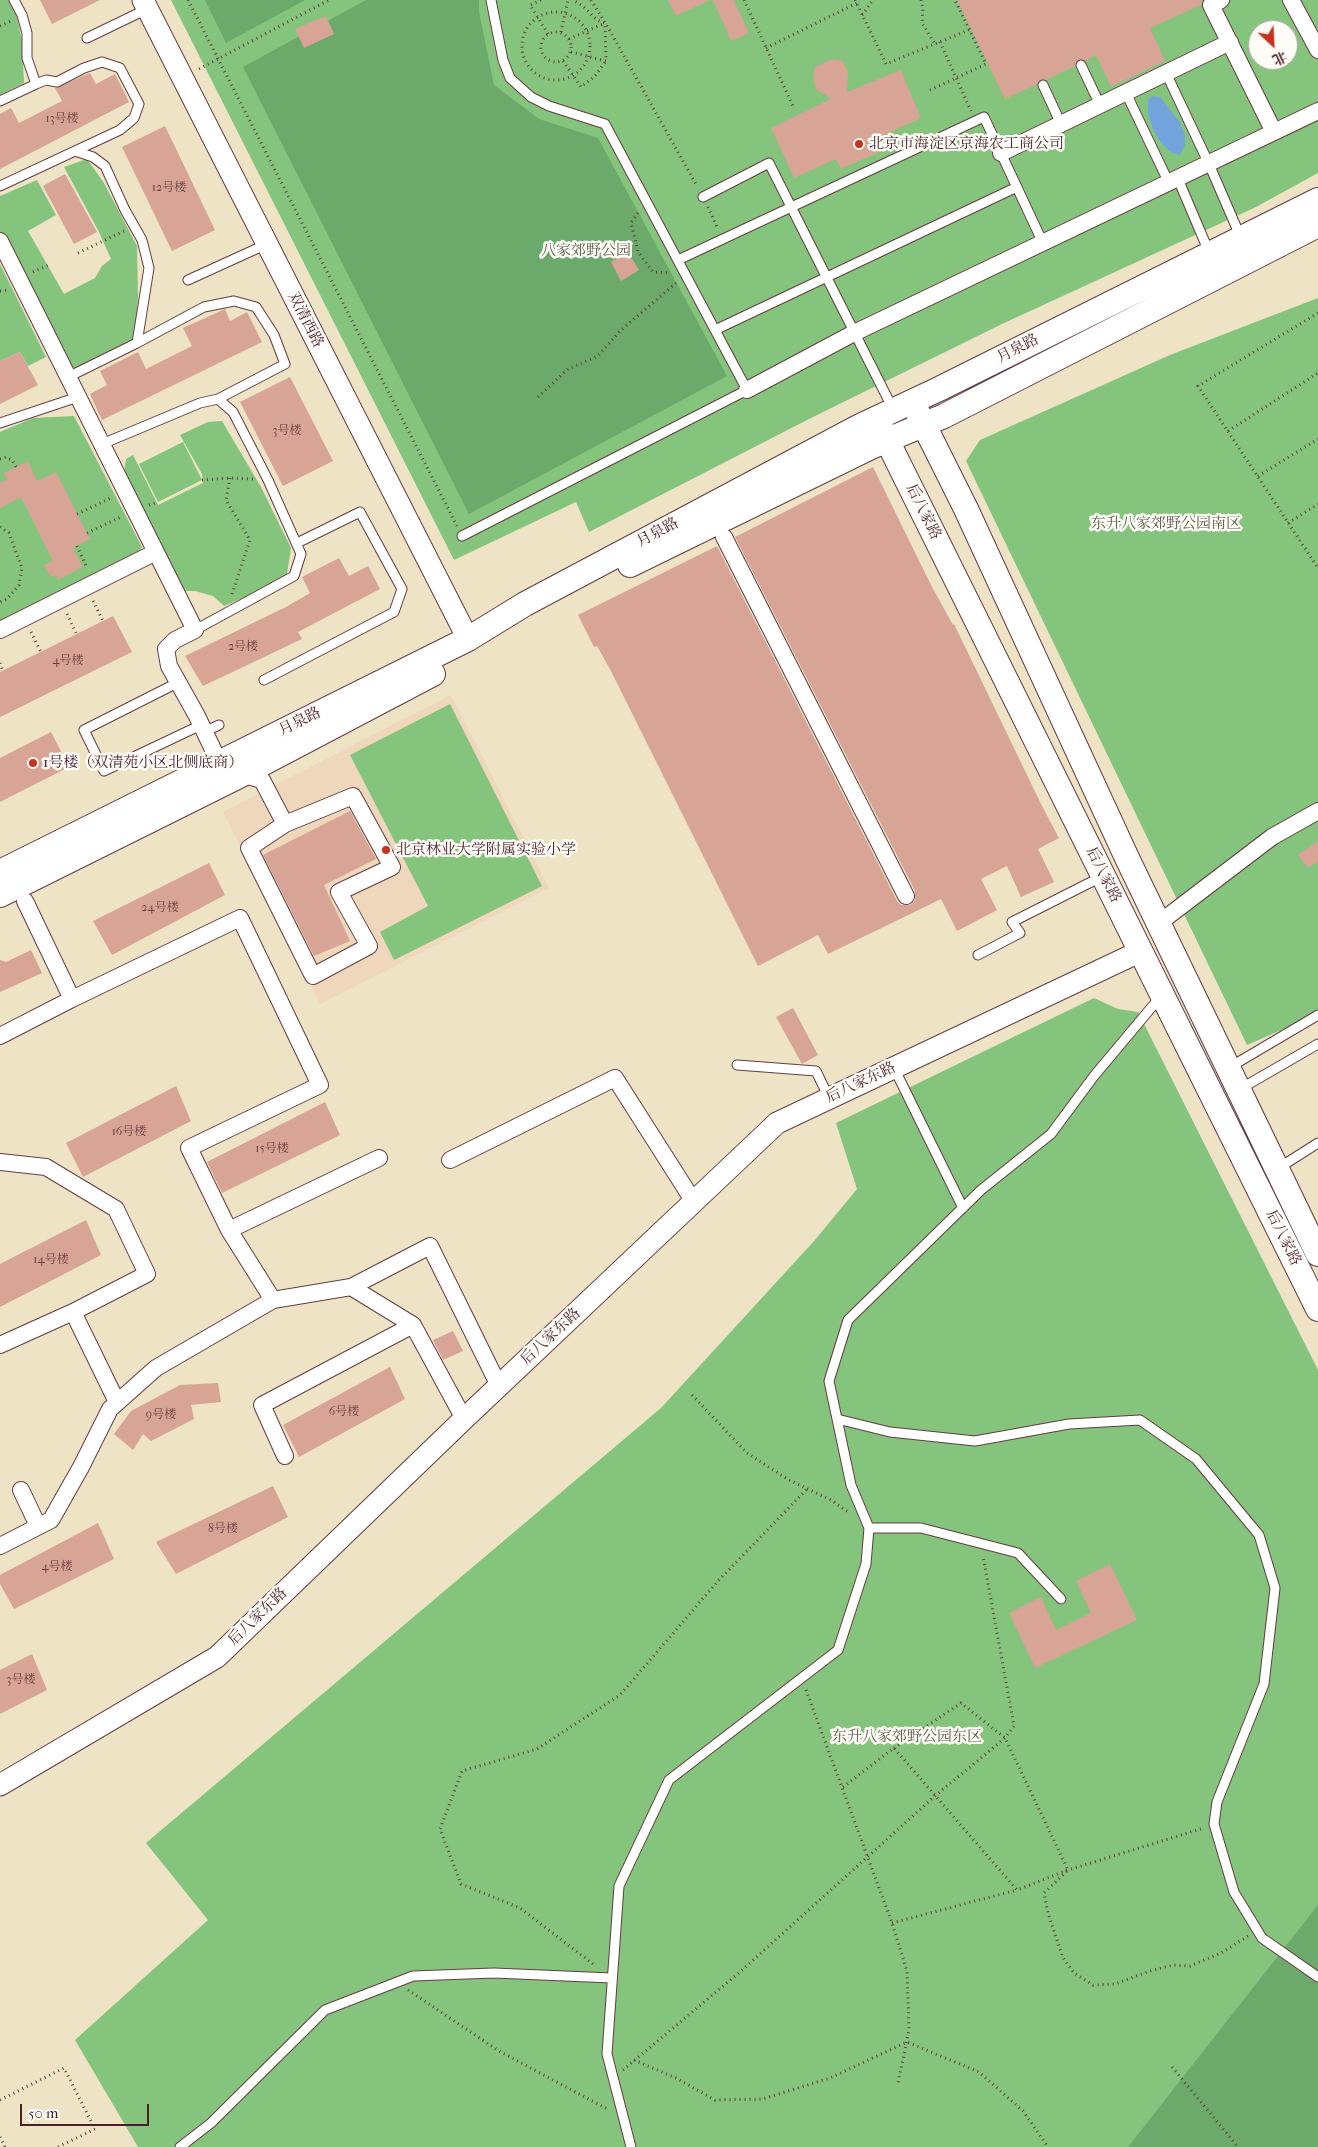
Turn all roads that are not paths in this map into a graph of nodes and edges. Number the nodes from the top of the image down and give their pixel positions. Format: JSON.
{"nodes":[{"id":1,"x":14,"y":0,"type":"edge"},
{"id":2,"x":491,"y":0,"type":"edge"},
{"id":3,"x":1220,"y":0,"type":"edge"},
{"id":4,"x":1291,"y":0,"type":"edge"},
{"id":5,"x":145,"y":4,"type":"edge"},
{"id":6,"x":1314,"y":30,"type":"edge"},
{"id":7,"x":87,"y":38,"type":"dead end"},
{"id":8,"x":1230,"y":42,"type":"junction"},
{"id":9,"x":1318,"y":50,"type":"edge"},
{"id":10,"x":1081,"y":65,"type":"dead end"},
{"id":11,"x":1166,"y":73,"type":"junction"},
{"id":12,"x":36,"y":84,"type":"junction"},
{"id":13,"x":1043,"y":85,"type":"dead end"},
{"id":14,"x":1126,"y":93,"type":"junction"},
{"id":15,"x":0,"y":101,"type":"edge"},
{"id":16,"x":1100,"y":105,"type":"junction"},
{"id":17,"x":1318,"y":112,"type":"edge"},
{"id":18,"x":1061,"y":124,"type":"junction"},
{"id":19,"x":1274,"y":132,"type":"junction"},
{"id":20,"x":76,"y":151,"type":"junction"},
{"id":21,"x":1001,"y":153,"type":"junction"},
{"id":22,"x":1209,"y":164,"type":"junction"},
{"id":23,"x":1173,"y":181,"type":"junction"},
{"id":24,"x":0,"y":186,"type":"edge"},
{"id":25,"x":1017,"y":187,"type":"junction"},
{"id":26,"x":703,"y":197,"type":"road end"},
{"id":27,"x":1318,"y":200,"type":"edge"},
{"id":28,"x":790,"y":208,"type":"junction"},
{"id":29,"x":1318,"y":225,"type":"edge"},
{"id":30,"x":1241,"y":238,"type":"junction"},
{"id":31,"x":0,"y":241,"type":"edge"},
{"id":32,"x":1044,"y":243,"type":"junction"},
{"id":33,"x":267,"y":244,"type":"junction"},
{"id":34,"x":1210,"y":254,"type":"junction"},
{"id":35,"x":678,"y":260,"type":"junction"},
{"id":36,"x":826,"y":277,"type":"junction"},
{"id":37,"x":188,"y":280,"type":"dead end"},
{"id":38,"x":716,"y":330,"type":"junction"},
{"id":39,"x":854,"y":333,"type":"junction"},
{"id":40,"x":137,"y":343,"type":"junction"},
{"id":41,"x":68,"y":377,"type":"junction"},
{"id":42,"x":747,"y":390,"type":"junction"},
{"id":43,"x":78,"y":397,"type":"junction"},
{"id":44,"x":218,"y":399,"type":"junction"},
{"id":45,"x":893,"y":410,"type":"junction"},
{"id":46,"x":0,"y":423,"type":"edge"},
{"id":47,"x":923,"y":424,"type":"junction"},
{"id":48,"x":888,"y":440,"type":"junction"},
{"id":49,"x":102,"y":444,"type":"junction"},
{"id":50,"x":462,"y":536,"type":"road end"},
{"id":51,"x":724,"y":537,"type":"dead end"},
{"id":52,"x":296,"y":543,"type":"junction"},
{"id":53,"x":156,"y":552,"type":"junction"},
{"id":54,"x":0,"y":630,"type":"edge"},
{"id":55,"x":195,"y":630,"type":"junction"},
{"id":56,"x":468,"y":639,"type":"junction"},
{"id":57,"x":264,"y":680,"type":"dead end"},
{"id":58,"x":179,"y":682,"type":"junction"},
{"id":59,"x":208,"y":727,"type":"junction"},
{"id":60,"x":219,"y":762,"type":"junction"},
{"id":61,"x":241,"y":774,"type":"junction"},
{"id":62,"x":1318,"y":811,"type":"edge"},
{"id":63,"x":285,"y":824,"type":"junction"},
{"id":64,"x":0,"y":872,"type":"edge"},
{"id":65,"x":1103,"y":876,"type":"junction"},
{"id":66,"x":0,"y":895,"type":"edge"},
{"id":67,"x":906,"y":896,"type":"dead end"},
{"id":68,"x":25,"y":901,"type":"dead end"},
{"id":69,"x":1159,"y":923,"type":"junction"},
{"id":70,"x":1141,"y":951,"type":"junction"},
{"id":71,"x":978,"y":955,"type":"dead end"},
{"id":72,"x":1162,"y":995,"type":"junction"},
{"id":73,"x":72,"y":999,"type":"junction"},
{"id":74,"x":1318,"y":1015,"type":"edge"},
{"id":75,"x":0,"y":1036,"type":"edge"},
{"id":76,"x":1318,"y":1044,"type":"edge"},
{"id":77,"x":737,"y":1065,"type":"dead end"},
{"id":78,"x":893,"y":1068,"type":"junction"},
{"id":79,"x":1228,"y":1068,"type":"junction"},
{"id":80,"x":1239,"y":1090,"type":"junction"},
{"id":81,"x":829,"y":1098,"type":"junction"},
{"id":82,"x":1318,"y":1143,"type":"edge"},
{"id":83,"x":379,"y":1158,"type":"dead end"},
{"id":84,"x":450,"y":1160,"type":"dead end"},
{"id":85,"x":0,"y":1162,"type":"edge"},
{"id":86,"x":1277,"y":1169,"type":"junction"},
{"id":87,"x":694,"y":1202,"type":"junction"},
{"id":88,"x":963,"y":1208,"type":"junction"},
{"id":89,"x":229,"y":1230,"type":"junction"},
{"id":90,"x":1318,"y":1254,"type":"edge"},
{"id":91,"x":351,"y":1287,"type":"junction"},
{"id":92,"x":273,"y":1300,"type":"junction"},
{"id":93,"x":1318,"y":1309,"type":"edge"},
{"id":94,"x":73,"y":1312,"type":"junction"},
{"id":95,"x":413,"y":1325,"type":"junction"},
{"id":96,"x":0,"y":1345,"type":"edge"},
{"id":97,"x":499,"y":1386,"type":"junction"},
{"id":98,"x":118,"y":1402,"type":"junction"},
{"id":99,"x":464,"y":1419,"type":"junction"},
{"id":100,"x":837,"y":1419,"type":"junction"},
{"id":101,"x":285,"y":1456,"type":"dead end"},
{"id":102,"x":21,"y":1490,"type":"dead end"},
{"id":103,"x":38,"y":1526,"type":"junction"},
{"id":104,"x":869,"y":1528,"type":"junction"},
{"id":105,"x":0,"y":1546,"type":"edge"},
{"id":106,"x":1061,"y":1600,"type":"dead end"},
{"id":107,"x":0,"y":1785,"type":"edge"},
{"id":108,"x":1318,"y":1977,"type":"edge"},
{"id":109,"x":612,"y":1978,"type":"junction"},
{"id":110,"x":180,"y":2147,"type":"edge"},
{"id":111,"x":631,"y":2147,"type":"edge"}],
"edges":[{"from":1,"to":12,"type":"lane"},
{"from":2,"to":35,"type":"lane"},
{"from":3,"to":8,"type":"street"},
{"from":4,"to":6,"type":"street"},
{"from":5,"to":7,"type":"lane"},
{"from":5,"to":33,"type":"street","name":"双清西路"},
{"from":6,"to":9,"type":"street"},
{"from":8,"to":11,"type":"street"},
{"from":8,"to":19,"type":"street"},
{"from":10,"to":16,"type":"lane"},
{"from":11,"to":14,"type":"street"},
{"from":11,"to":22,"type":"lane"},
{"from":12,"to":15,"type":"lane"},
{"from":12,"to":20,"type":"lane"},
{"from":13,"to":18,"type":"lane"},
{"from":14,"to":16,"type":"street"},
{"from":14,"to":23,"type":"lane"},
{"from":16,"to":18,"type":"street"},
{"from":17,"to":19,"type":"street"},
{"from":18,"to":21,"type":"street"},
{"from":19,"to":22,"type":"street"},
{"from":20,"to":24,"type":"lane"},
{"from":20,"to":40,"type":"lane"},
{"from":21,"to":25,"type":"lane"},
{"from":21,"to":28,"type":"lane"},
{"from":22,"to":23,"type":"street"},
{"from":22,"to":30,"type":"lane"},
{"from":23,"to":32,"type":"street"},
{"from":23,"to":34,"type":"lane"},
{"from":25,"to":32,"type":"lane"},
{"from":25,"to":36,"type":"lane"},
{"from":26,"to":28,"type":"lane"},
{"from":27,"to":30,"type":"main road","name":"月泉路"},
{"from":28,"to":35,"type":"lane"},
{"from":28,"to":36,"type":"lane"},
{"from":29,"to":47,"type":"main road","name":"月泉路"},
{"from":30,"to":34,"type":"main road","name":"月泉路"},
{"from":31,"to":41,"type":"street"},
{"from":32,"to":39,"type":"street"},
{"from":33,"to":37,"type":"lane"},
{"from":33,"to":56,"type":"street","name":"双清西路"},
{"from":34,"to":45,"type":"main road","name":"月泉路"},
{"from":35,"to":38,"type":"lane"},
{"from":36,"to":38,"type":"lane"},
{"from":36,"to":39,"type":"lane"},
{"from":38,"to":42,"type":"lane"},
{"from":39,"to":42,"type":"street"},
{"from":39,"to":45,"type":"lane"},
{"from":40,"to":41,"type":"lane"},
{"from":40,"to":44,"type":"lane"},
{"from":41,"to":43,"type":"street"},
{"from":42,"to":50,"type":"lane"},
{"from":43,"to":46,"type":"lane"},
{"from":43,"to":49,"type":"street"},
{"from":44,"to":49,"type":"lane"},
{"from":44,"to":52,"type":"lane"},
{"from":45,"to":47,"type":"main road","name":"后八家路"},
{"from":45,"to":48,"type":"main road","name":"后八家路"},
{"from":45,"to":56,"type":"main road","name":"月泉路"},
{"from":47,"to":48,"type":"main road","name":"月泉路"},
{"from":47,"to":69,"type":"main road","name":"后八家路"},
{"from":48,"to":61,"type":"main road","name":"月泉路"},
{"from":48,"to":65,"type":"main road","name":"后八家路"},
{"from":49,"to":53,"type":"street"},
{"from":51,"to":67,"type":"street"},
{"from":52,"to":55,"type":"lane"},
{"from":52,"to":57,"type":"lane"},
{"from":53,"to":54,"type":"street"},
{"from":53,"to":55,"type":"street"},
{"from":55,"to":58,"type":"street"},
{"from":56,"to":60,"type":"main road","name":"月泉路"},
{"from":58,"to":59,"type":"street"},
{"from":58,"to":59,"type":"lane"},
{"from":59,"to":60,"type":"street"},
{"from":60,"to":64,"type":"main road","name":"月泉路"},
{"from":61,"to":63,"type":"street"},
{"from":61,"to":66,"type":"main road","name":"月泉路"},
{"from":62,"to":69,"type":"street"},
{"from":63,"to":63,"type":"street"},
{"from":65,"to":70,"type":"main road","name":"后八家路"},
{"from":65,"to":71,"type":"lane"},
{"from":68,"to":73,"type":"street"},
{"from":69,"to":79,"type":"main road","name":"后八家路"},
{"from":70,"to":72,"type":"main road","name":"后八家路"},
{"from":70,"to":78,"type":"street","name":"后八家东路"},
{"from":72,"to":88,"type":"lane"},
{"from":72,"to":93,"type":"main road","name":"后八家路"},
{"from":73,"to":75,"type":"street"},
{"from":73,"to":89,"type":"street"},
{"from":74,"to":79,"type":"lane"},
{"from":76,"to":80,"type":"lane"},
{"from":77,"to":81,"type":"lane"},
{"from":78,"to":81,"type":"street","name":"后八家东路"},
{"from":78,"to":88,"type":"lane"},
{"from":79,"to":80,"type":"main road","name":"后八家路"},
{"from":80,"to":86,"type":"main road","name":"后八家路"},
{"from":81,"to":87,"type":"street","name":"后八家东路"},
{"from":82,"to":86,"type":"lane"},
{"from":83,"to":89,"type":"street"},
{"from":84,"to":87,"type":"street"},
{"from":85,"to":94,"type":"street"},
{"from":86,"to":90,"type":"main road","name":"后八家路"},
{"from":87,"to":97,"type":"street","name":"后八家东路"},
{"from":88,"to":100,"type":"lane"},
{"from":89,"to":92,"type":"street"},
{"from":91,"to":92,"type":"street"},
{"from":91,"to":95,"type":"street"},
{"from":91,"to":97,"type":"street"},
{"from":92,"to":98,"type":"street"},
{"from":94,"to":96,"type":"street"},
{"from":94,"to":98,"type":"street"},
{"from":95,"to":99,"type":"street"},
{"from":95,"to":101,"type":"street"},
{"from":97,"to":99,"type":"street","name":"后八家东路"},
{"from":98,"to":103,"type":"street"},
{"from":99,"to":107,"type":"street","name":"后八家东路"},
{"from":100,"to":104,"type":"lane"},
{"from":100,"to":108,"type":"lane"},
{"from":102,"to":103,"type":"street"},
{"from":103,"to":105,"type":"street"},
{"from":104,"to":106,"type":"lane"},
{"from":104,"to":109,"type":"lane"},
{"from":109,"to":110,"type":"lane"},
{"from":109,"to":111,"type":"lane"}]}
